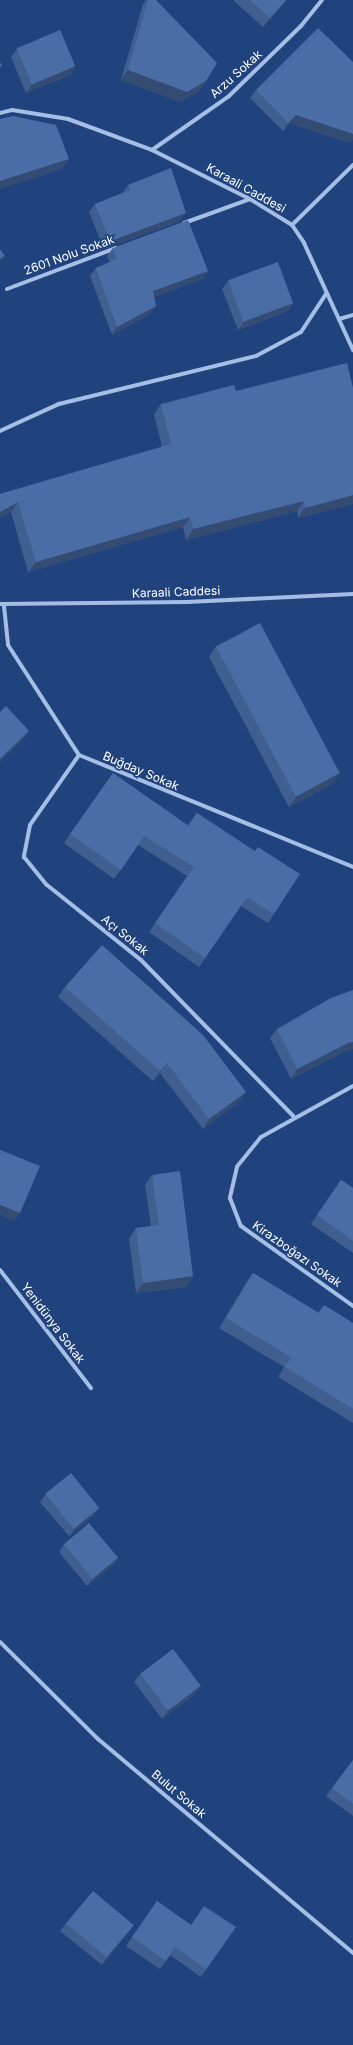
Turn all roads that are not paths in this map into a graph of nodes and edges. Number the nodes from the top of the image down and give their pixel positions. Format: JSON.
{"nodes":[{"id":1,"x":322,"y":0,"type":"edge"},
{"id":2,"x":0,"y":113,"type":"edge"},
{"id":3,"x":152,"y":150,"type":"junction"},
{"id":4,"x":353,"y":165,"type":"edge"},
{"id":5,"x":250,"y":199,"type":"junction"},
{"id":6,"x":292,"y":225,"type":"junction"},
{"id":7,"x":176,"y":226,"type":"edge"},
{"id":8,"x":125,"y":245,"type":"edge"},
{"id":9,"x":7,"y":288,"type":"dead end"},
{"id":10,"x":326,"y":294,"type":"junction"},
{"id":11,"x":353,"y":315,"type":"edge"},
{"id":12,"x":339,"y":319,"type":"junction"},
{"id":13,"x":353,"y":350,"type":"edge"},
{"id":14,"x":0,"y":430,"type":"edge"},
{"id":15,"x":353,"y":594,"type":"edge"},
{"id":16,"x":2,"y":605,"type":"edge"},
{"id":17,"x":79,"y":755,"type":"junction"},
{"id":18,"x":353,"y":867,"type":"edge"},
{"id":19,"x":353,"y":1086,"type":"edge"},
{"id":20,"x":293,"y":1116,"type":"junction"},
{"id":21,"x":0,"y":1270,"type":"edge"},
{"id":22,"x":353,"y":1306,"type":"edge"},
{"id":23,"x":91,"y":1388,"type":"dead end"},
{"id":24,"x":0,"y":1642,"type":"edge"},
{"id":25,"x":353,"y":1953,"type":"edge"}],
"edges":[{"from":1,"to":3,"type":"street","name":"Arzu Sokak"},
{"from":2,"to":3,"type":"street","name":"Karaali Caddesi"},
{"from":3,"to":5,"type":"street","name":"Karaali Caddesi"},
{"from":4,"to":6,"type":"street"},
{"from":5,"to":6,"type":"street","name":"Karaali Caddesi"},
{"from":5,"to":7,"type":"street"},
{"from":6,"to":10,"type":"street","name":"Karaali Caddesi"},
{"from":8,"to":9,"type":"street","name":"2601 Nolu Sokak"},
{"from":10,"to":12,"type":"street","name":"Karaali Caddesi"},
{"from":10,"to":14,"type":"street"},
{"from":11,"to":12,"type":"street"},
{"from":12,"to":13,"type":"street","name":"Karaali Caddesi"},
{"from":15,"to":16,"type":"street","name":"Karaali Caddesi"},
{"from":16,"to":17,"type":"street"},
{"from":17,"to":18,"type":"street","name":"Buğday Sokak"},
{"from":17,"to":20,"type":"street","name":"Açı Sokak"},
{"from":19,"to":20,"type":"street","name":"Kirazboğazı Sokak"},
{"from":20,"to":22,"type":"street","name":"Kirazboğazı Sokak"},
{"from":21,"to":23,"type":"street","name":"Yenidünya Sokak"},
{"from":24,"to":25,"type":"street","name":"Bulut Sokak"}]}
